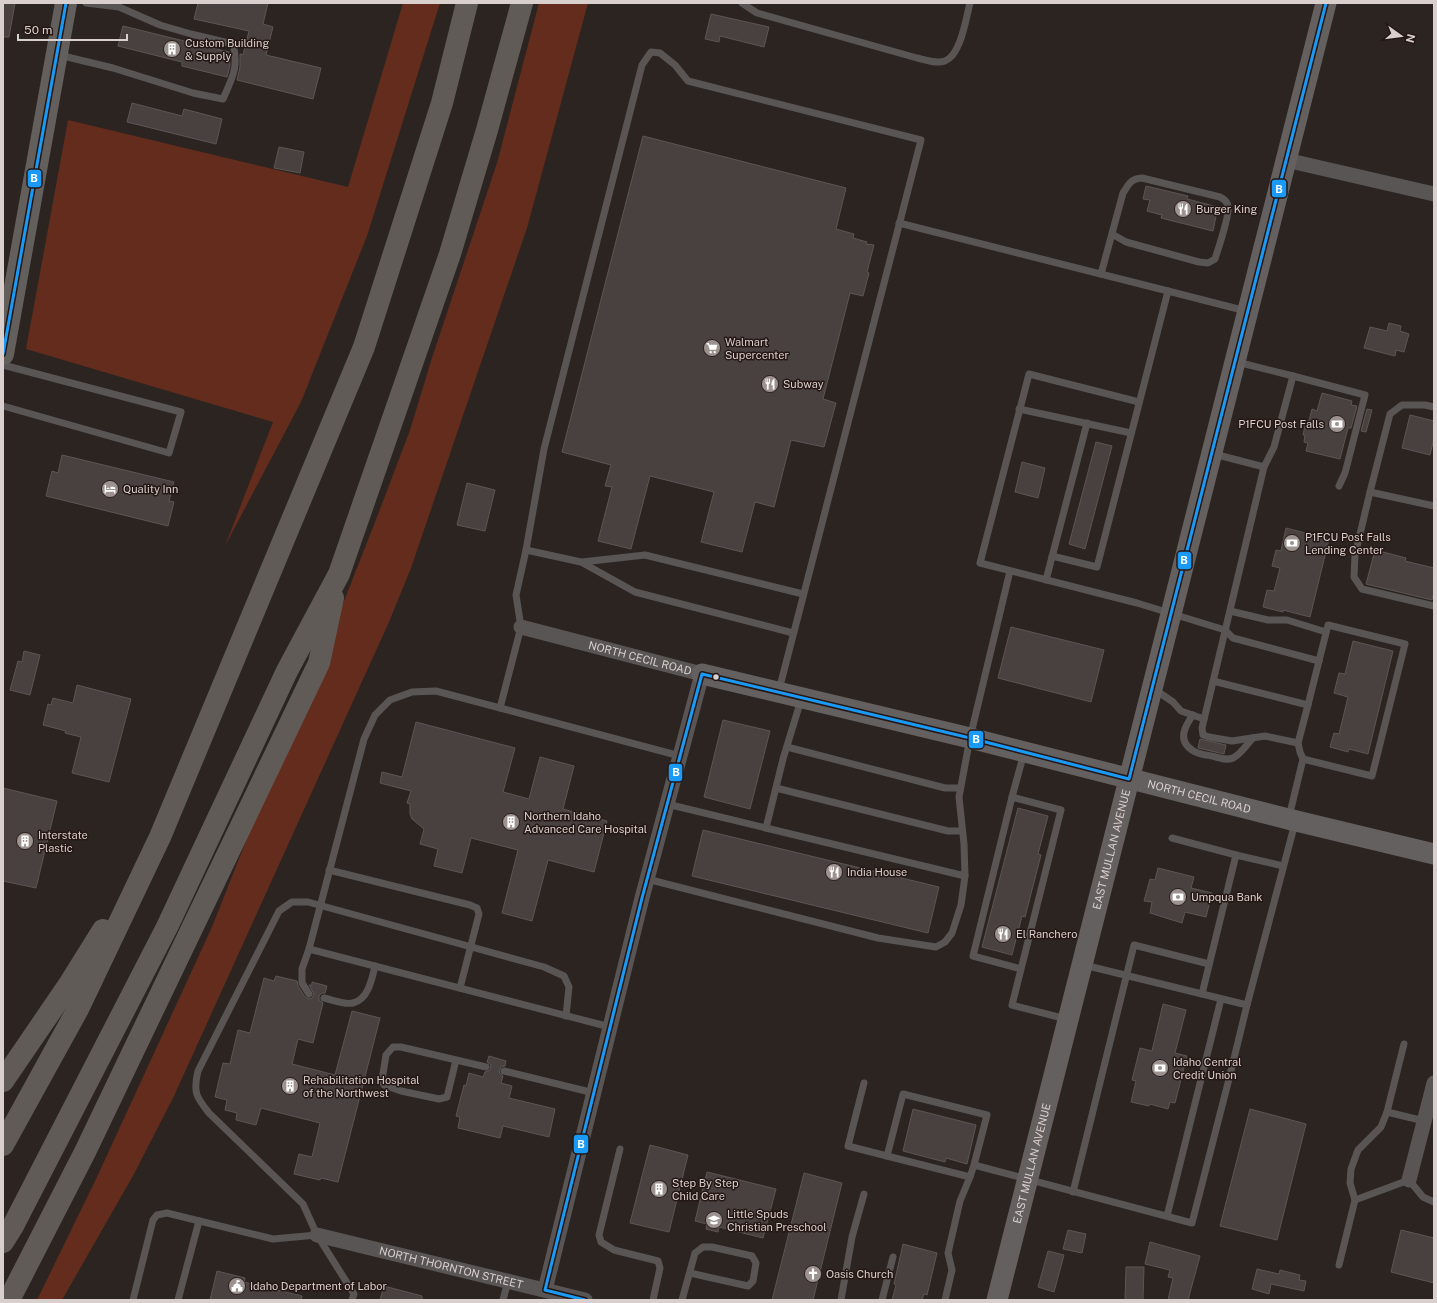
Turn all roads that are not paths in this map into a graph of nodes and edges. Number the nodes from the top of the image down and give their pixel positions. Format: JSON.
{"nodes":[{"id":1,"x":66,"y":3,"type":"edge"},
{"id":2,"x":86,"y":3,"type":"edge"},
{"id":3,"x":468,"y":3,"type":"edge"},
{"id":4,"x":522,"y":3,"type":"edge"},
{"id":5,"x":742,"y":3,"type":"edge"},
{"id":6,"x":970,"y":3,"type":"edge"},
{"id":7,"x":1326,"y":3,"type":"edge"},
{"id":8,"x":57,"y":55,"type":"junction"},
{"id":9,"x":1286,"y":160,"type":"junction"},
{"id":10,"x":1434,"y":194,"type":"edge"},
{"id":11,"x":899,"y":223,"type":"junction"},
{"id":12,"x":1112,"y":234,"type":"junction"},
{"id":13,"x":1101,"y":274,"type":"junction"},
{"id":14,"x":1168,"y":291,"type":"junction"},
{"id":15,"x":1248,"y":312,"type":"junction"},
{"id":16,"x":3,"y":354,"type":"edge"},
{"id":17,"x":1235,"y":362,"type":"junction"},
{"id":18,"x":3,"y":365,"type":"edge"},
{"id":19,"x":1293,"y":376,"type":"junction"},
{"id":20,"x":1139,"y":402,"type":"junction"},
{"id":21,"x":3,"y":406,"type":"edge"},
{"id":22,"x":1434,"y":407,"type":"edge"},
{"id":23,"x":1020,"y":409,"type":"junction"},
{"id":24,"x":1087,"y":423,"type":"junction"},
{"id":25,"x":1131,"y":433,"type":"junction"},
{"id":26,"x":1212,"y":454,"type":"junction"},
{"id":27,"x":1264,"y":467,"type":"junction"},
{"id":28,"x":1339,"y":486,"type":"dead end"},
{"id":29,"x":1370,"y":492,"type":"junction"},
{"id":30,"x":1434,"y":506,"type":"edge"},
{"id":31,"x":526,"y":550,"type":"junction"},
{"id":32,"x":1052,"y":556,"type":"junction"},
{"id":33,"x":581,"y":562,"type":"junction"},
{"id":34,"x":1010,"y":571,"type":"junction"},
{"id":35,"x":338,"y":574,"type":"junction"},
{"id":36,"x":1046,"y":580,"type":"junction"},
{"id":37,"x":803,"y":594,"type":"junction"},
{"id":38,"x":1434,"y":606,"type":"edge"},
{"id":39,"x":1230,"y":611,"type":"junction"},
{"id":40,"x":1171,"y":613,"type":"junction"},
{"id":41,"x":521,"y":627,"type":"junction"},
{"id":42,"x":1225,"y":630,"type":"junction"},
{"id":43,"x":1326,"y":632,"type":"junction"},
{"id":44,"x":793,"y":633,"type":"junction"},
{"id":45,"x":1319,"y":661,"type":"junction"},
{"id":46,"x":702,"y":674,"type":"junction"},
{"id":47,"x":1213,"y":681,"type":"junction"},
{"id":48,"x":1152,"y":687,"type":"junction"},
{"id":49,"x":778,"y":692,"type":"junction"},
{"id":50,"x":802,"y":697,"type":"junction"},
{"id":51,"x":1308,"y":705,"type":"junction"},
{"id":52,"x":500,"y":708,"type":"junction"},
{"id":53,"x":1193,"y":715,"type":"junction"},
{"id":54,"x":1204,"y":719,"type":"junction"},
{"id":55,"x":970,"y":738,"type":"junction"},
{"id":56,"x":1253,"y":738,"type":"junction"},
{"id":57,"x":1298,"y":743,"type":"junction"},
{"id":58,"x":787,"y":748,"type":"junction"},
{"id":59,"x":1024,"y":752,"type":"junction"},
{"id":60,"x":680,"y":756,"type":"junction"},
{"id":61,"x":1303,"y":759,"type":"junction"},
{"id":62,"x":1129,"y":779,"type":"junction"},
{"id":63,"x":776,"y":788,"type":"junction"},
{"id":64,"x":960,"y":788,"type":"junction"},
{"id":65,"x":1012,"y":797,"type":"junction"},
{"id":66,"x":667,"y":804,"type":"junction"},
{"id":67,"x":1292,"y":820,"type":"junction"},
{"id":68,"x":766,"y":828,"type":"junction"},
{"id":69,"x":962,"y":831,"type":"junction"},
{"id":70,"x":160,"y":837,"type":"junction"},
{"id":71,"x":1172,"y":838,"type":"dead end"},
{"id":72,"x":1434,"y":854,"type":"edge"},
{"id":73,"x":1236,"y":855,"type":"junction"},
{"id":74,"x":1283,"y":866,"type":"junction"},
{"id":75,"x":329,"y":870,"type":"junction"},
{"id":76,"x":965,"y":876,"type":"junction"},
{"id":77,"x":647,"y":879,"type":"junction"},
{"id":78,"x":320,"y":905,"type":"junction"},
{"id":79,"x":471,"y":946,"type":"junction"},
{"id":80,"x":308,"y":948,"type":"junction"},
{"id":81,"x":1082,"y":964,"type":"junction"},
{"id":82,"x":1209,"y":964,"type":"junction"},
{"id":83,"x":375,"y":966,"type":"junction"},
{"id":84,"x":1021,"y":969,"type":"junction"},
{"id":85,"x":1126,"y":975,"type":"junction"},
{"id":86,"x":460,"y":988,"type":"junction"},
{"id":87,"x":310,"y":994,"type":"dead end"},
{"id":88,"x":1202,"y":994,"type":"junction"},
{"id":89,"x":324,"y":998,"type":"dead end"},
{"id":90,"x":1221,"y":999,"type":"junction"},
{"id":91,"x":1247,"y":1005,"type":"junction"},
{"id":92,"x":566,"y":1016,"type":"junction"},
{"id":93,"x":1068,"y":1020,"type":"junction"},
{"id":94,"x":610,"y":1027,"type":"junction"},
{"id":95,"x":1404,"y":1044,"type":"dead end"},
{"id":96,"x":456,"y":1060,"type":"junction"},
{"id":97,"x":486,"y":1067,"type":"dead end"},
{"id":98,"x":504,"y":1071,"type":"dead end"},
{"id":99,"x":3,"y":1080,"type":"edge"},
{"id":100,"x":864,"y":1082,"type":"dead end"},
{"id":101,"x":1434,"y":1083,"type":"edge"},
{"id":102,"x":594,"y":1092,"type":"junction"},
{"id":103,"x":1387,"y":1112,"type":"junction"},
{"id":104,"x":1424,"y":1121,"type":"junction"},
{"id":105,"x":3,"y":1145,"type":"edge"},
{"id":106,"x":620,"y":1149,"type":"dead end"},
{"id":107,"x":887,"y":1156,"type":"junction"},
{"id":108,"x":974,"y":1165,"type":"junction"},
{"id":109,"x":970,"y":1177,"type":"junction"},
{"id":110,"x":1028,"y":1180,"type":"junction"},
{"id":111,"x":1409,"y":1180,"type":"junction"},
{"id":112,"x":1073,"y":1192,"type":"junction"},
{"id":113,"x":864,"y":1194,"type":"dead end"},
{"id":114,"x":1355,"y":1200,"type":"junction"},
{"id":115,"x":1434,"y":1202,"type":"edge"},
{"id":116,"x":1167,"y":1216,"type":"junction"},
{"id":117,"x":199,"y":1221,"type":"junction"},
{"id":118,"x":317,"y":1235,"type":"junction"},
{"id":119,"x":3,"y":1242,"type":"edge"},
{"id":120,"x":893,"y":1257,"type":"dead end"},
{"id":121,"x":1339,"y":1265,"type":"dead end"},
{"id":122,"x":690,"y":1273,"type":"junction"},
{"id":123,"x":508,"y":1281,"type":"junction"},
{"id":124,"x":545,"y":1290,"type":"junction"},
{"id":125,"x":9,"y":1300,"type":"edge"},
{"id":126,"x":133,"y":1300,"type":"edge"},
{"id":127,"x":178,"y":1300,"type":"edge"},
{"id":128,"x":352,"y":1300,"type":"edge"},
{"id":129,"x":503,"y":1300,"type":"edge"},
{"id":130,"x":586,"y":1300,"type":"edge"},
{"id":131,"x":654,"y":1300,"type":"edge"},
{"id":132,"x":682,"y":1300,"type":"edge"},
{"id":133,"x":841,"y":1300,"type":"edge"},
{"id":134,"x":882,"y":1300,"type":"edge"},
{"id":135,"x":945,"y":1300,"type":"edge"},
{"id":136,"x":997,"y":1300,"type":"edge"}],
"edges":[{"from":1,"to":8,"type":"main road"},
{"from":2,"to":8,"type":"lane"},
{"from":3,"to":70,"type":"highway"},
{"from":4,"to":35,"type":"highway"},
{"from":5,"to":6,"type":"lane"},
{"from":7,"to":9,"type":"main road","name":"EAST MULLAN AVENUE"},
{"from":8,"to":16,"type":"main road"},
{"from":9,"to":10,"type":"street"},
{"from":9,"to":15,"type":"main road","name":"EAST MULLAN AVENUE"},
{"from":11,"to":13,"type":"lane"},
{"from":11,"to":31,"type":"lane"},
{"from":11,"to":37,"type":"lane"},
{"from":12,"to":12,"type":"lane"},
{"from":12,"to":13,"type":"lane"},
{"from":13,"to":14,"type":"lane"},
{"from":14,"to":15,"type":"lane"},
{"from":14,"to":20,"type":"lane"},
{"from":15,"to":17,"type":"main road","name":"EAST MULLAN AVENUE"},
{"from":17,"to":19,"type":"lane"},
{"from":17,"to":26,"type":"main road","name":"EAST MULLAN AVENUE"},
{"from":18,"to":21,"type":"lane"},
{"from":19,"to":27,"type":"lane"},
{"from":19,"to":28,"type":"lane"},
{"from":20,"to":23,"type":"lane"},
{"from":20,"to":25,"type":"lane"},
{"from":22,"to":29,"type":"lane"},
{"from":23,"to":24,"type":"lane"},
{"from":23,"to":34,"type":"lane"},
{"from":24,"to":25,"type":"lane"},
{"from":24,"to":32,"type":"lane"},
{"from":25,"to":32,"type":"lane"},
{"from":26,"to":27,"type":"lane"},
{"from":26,"to":40,"type":"main road","name":"EAST MULLAN AVENUE"},
{"from":27,"to":39,"type":"lane"},
{"from":29,"to":30,"type":"lane"},
{"from":29,"to":38,"type":"lane"},
{"from":31,"to":33,"type":"lane"},
{"from":31,"to":41,"type":"lane"},
{"from":32,"to":36,"type":"lane"},
{"from":33,"to":37,"type":"lane"},
{"from":33,"to":44,"type":"lane"},
{"from":34,"to":36,"type":"lane"},
{"from":34,"to":55,"type":"lane"},
{"from":35,"to":119,"type":"highway"},
{"from":35,"to":125,"type":"highway"},
{"from":36,"to":40,"type":"lane"},
{"from":37,"to":44,"type":"lane"},
{"from":39,"to":42,"type":"lane"},
{"from":39,"to":43,"type":"lane"},
{"from":40,"to":42,"type":"lane"},
{"from":40,"to":48,"type":"main road","name":"EAST MULLAN AVENUE"},
{"from":41,"to":46,"type":"street","name":"NORTH CECIL ROAD"},
{"from":41,"to":52,"type":"lane"},
{"from":42,"to":45,"type":"lane"},
{"from":42,"to":47,"type":"lane"},
{"from":43,"to":45,"type":"lane"},
{"from":43,"to":61,"type":"lane"},
{"from":44,"to":49,"type":"lane"},
{"from":45,"to":51,"type":"lane"},
{"from":46,"to":49,"type":"main road","name":"NORTH CECIL ROAD"},
{"from":46,"to":60,"type":"street"},
{"from":47,"to":51,"type":"lane"},
{"from":47,"to":54,"type":"lane"},
{"from":48,"to":53,"type":"lane"},
{"from":48,"to":62,"type":"main road","name":"EAST MULLAN AVENUE"},
{"from":49,"to":50,"type":"main road","name":"NORTH CECIL ROAD"},
{"from":50,"to":55,"type":"main road","name":"NORTH CECIL ROAD"},
{"from":50,"to":58,"type":"lane"},
{"from":51,"to":57,"type":"lane"},
{"from":52,"to":60,"type":"lane"},
{"from":52,"to":75,"type":"lane"},
{"from":53,"to":54,"type":"lane"},
{"from":53,"to":56,"type":"lane"},
{"from":54,"to":56,"type":"lane"},
{"from":55,"to":59,"type":"main road","name":"NORTH CECIL ROAD"},
{"from":55,"to":64,"type":"lane"},
{"from":56,"to":57,"type":"lane"},
{"from":57,"to":61,"type":"lane"},
{"from":58,"to":63,"type":"lane"},
{"from":58,"to":64,"type":"lane"},
{"from":59,"to":62,"type":"main road","name":"NORTH CECIL ROAD"},
{"from":59,"to":65,"type":"lane"},
{"from":60,"to":66,"type":"street"},
{"from":61,"to":67,"type":"lane"},
{"from":62,"to":67,"type":"main road","name":"NORTH CECIL ROAD"},
{"from":62,"to":81,"type":"main road","name":"EAST MULLAN AVENUE"},
{"from":63,"to":68,"type":"lane"},
{"from":63,"to":69,"type":"lane"},
{"from":64,"to":69,"type":"lane"},
{"from":65,"to":84,"type":"lane"},
{"from":65,"to":84,"type":"lane"},
{"from":66,"to":68,"type":"lane"},
{"from":66,"to":77,"type":"street"},
{"from":67,"to":72,"type":"main road","name":"NORTH CECIL ROAD"},
{"from":67,"to":74,"type":"lane"},
{"from":68,"to":76,"type":"lane"},
{"from":69,"to":76,"type":"lane"},
{"from":70,"to":99,"type":"highway"},
{"from":70,"to":105,"type":"highway"},
{"from":71,"to":73,"type":"lane"},
{"from":73,"to":74,"type":"lane"},
{"from":73,"to":82,"type":"lane"},
{"from":74,"to":91,"type":"lane"},
{"from":75,"to":78,"type":"lane"},
{"from":75,"to":79,"type":"lane"},
{"from":76,"to":77,"type":"lane"},
{"from":77,"to":94,"type":"street"},
{"from":78,"to":79,"type":"lane"},
{"from":78,"to":80,"type":"lane"},
{"from":78,"to":118,"type":"lane"},
{"from":79,"to":86,"type":"lane"},
{"from":79,"to":92,"type":"lane"},
{"from":80,"to":83,"type":"lane"},
{"from":80,"to":87,"type":"lane"},
{"from":81,"to":85,"type":"lane"},
{"from":81,"to":93,"type":"main road","name":"EAST MULLAN AVENUE"},
{"from":82,"to":85,"type":"lane"},
{"from":82,"to":88,"type":"lane"},
{"from":83,"to":86,"type":"lane"},
{"from":83,"to":89,"type":"lane"},
{"from":84,"to":93,"type":"lane"},
{"from":85,"to":88,"type":"lane"},
{"from":85,"to":112,"type":"lane"},
{"from":86,"to":92,"type":"lane"},
{"from":88,"to":90,"type":"lane"},
{"from":90,"to":91,"type":"lane"},
{"from":90,"to":116,"type":"lane"},
{"from":91,"to":116,"type":"lane"},
{"from":92,"to":94,"type":"lane"},
{"from":93,"to":110,"type":"main road","name":"EAST MULLAN AVENUE"},
{"from":94,"to":102,"type":"street"},
{"from":95,"to":103,"type":"lane"},
{"from":96,"to":96,"type":"lane"},
{"from":96,"to":97,"type":"lane"},
{"from":98,"to":102,"type":"lane"},
{"from":100,"to":107,"type":"lane"},
{"from":101,"to":104,"type":"street"},
{"from":102,"to":124,"type":"street"},
{"from":103,"to":104,"type":"lane"},
{"from":103,"to":114,"type":"lane"},
{"from":104,"to":111,"type":"street"},
{"from":106,"to":131,"type":"lane"},
{"from":107,"to":108,"type":"lane"},
{"from":107,"to":109,"type":"lane"},
{"from":108,"to":109,"type":"lane"},
{"from":108,"to":110,"type":"lane"},
{"from":109,"to":135,"type":"lane"},
{"from":110,"to":112,"type":"lane"},
{"from":110,"to":136,"type":"main road","name":"EAST MULLAN AVENUE"},
{"from":111,"to":114,"type":"lane"},
{"from":111,"to":115,"type":"lane"},
{"from":112,"to":116,"type":"lane"},
{"from":113,"to":133,"type":"lane"},
{"from":114,"to":121,"type":"lane"},
{"from":117,"to":118,"type":"lane"},
{"from":117,"to":126,"type":"lane"},
{"from":117,"to":127,"type":"lane"},
{"from":118,"to":123,"type":"street","name":"NORTH THORNTON STREET"},
{"from":118,"to":128,"type":"lane"},
{"from":120,"to":134,"type":"lane"},
{"from":122,"to":122,"type":"lane"},
{"from":122,"to":132,"type":"lane"},
{"from":123,"to":124,"type":"street","name":"NORTH THORNTON STREET"},
{"from":123,"to":129,"type":"lane"},
{"from":124,"to":130,"type":"street","name":"NORTH THORNTON STREET"}]}
